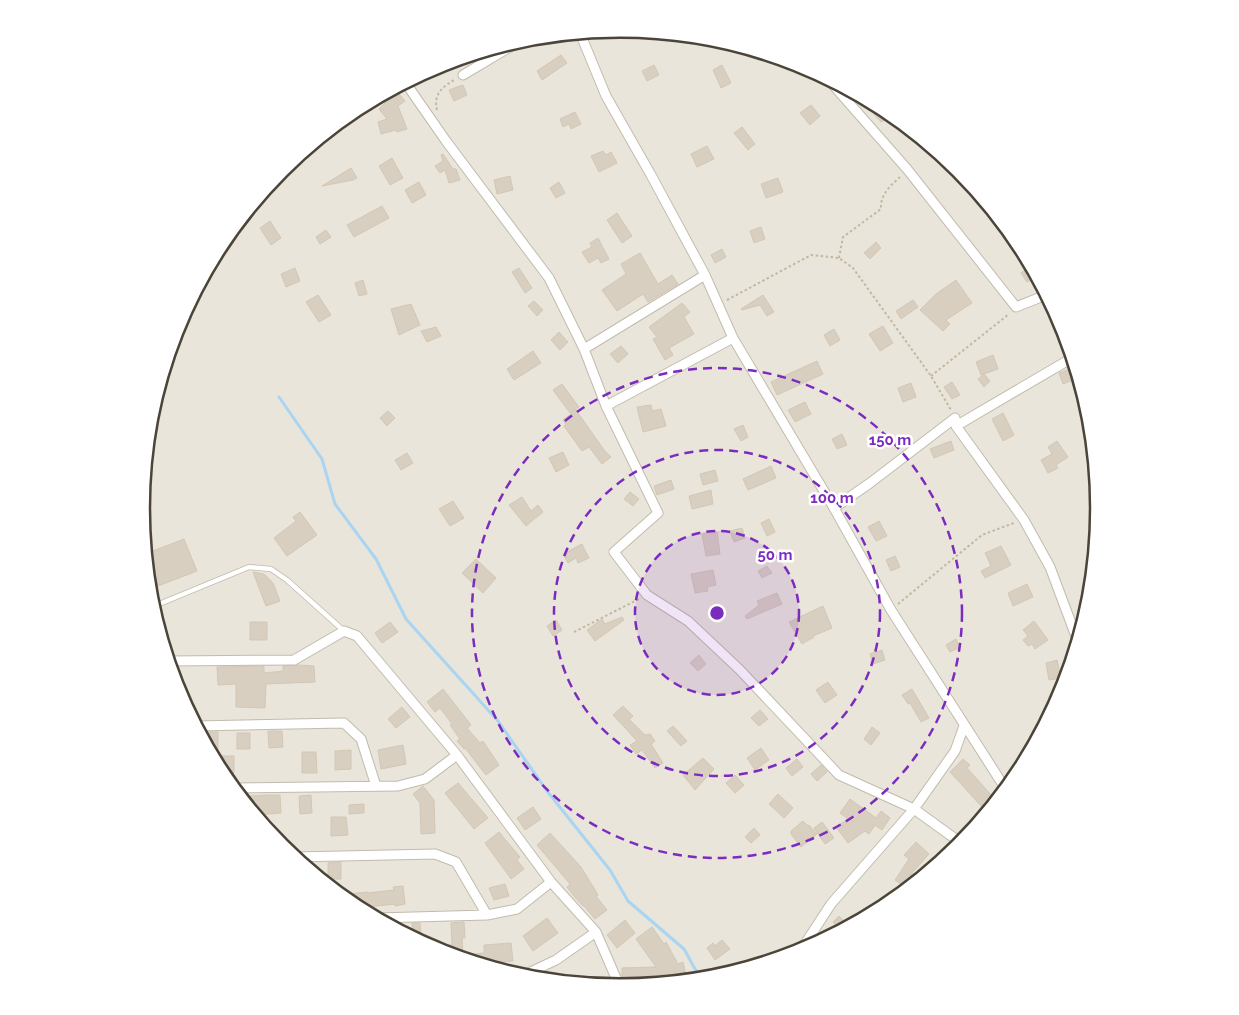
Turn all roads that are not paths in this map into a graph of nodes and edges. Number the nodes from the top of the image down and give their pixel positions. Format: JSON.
{"nodes":[{"id":1,"x":583,"y":40,"type":"edge"},
{"id":2,"x":498,"y":54,"type":"edge"},
{"id":3,"x":463,"y":75,"type":"road end"},
{"id":4,"x":409,"y":88,"type":"edge"},
{"id":5,"x":840,"y":93,"type":"edge"},
{"id":6,"x":705,"y":275,"type":"junction"},
{"id":7,"x":1040,"y":298,"type":"edge"},
{"id":8,"x":732,"y":338,"type":"junction"},
{"id":9,"x":584,"y":349,"type":"junction"},
{"id":10,"x":1066,"y":361,"type":"edge"},
{"id":11,"x":606,"y":406,"type":"junction"},
{"id":12,"x":956,"y":422,"type":"junction"},
{"id":13,"x":834,"y":508,"type":"junction"},
{"id":14,"x":160,"y":603,"type":"edge"},
{"id":15,"x":1073,"y":627,"type":"edge"},
{"id":16,"x":344,"y":631,"type":"junction"},
{"id":17,"x":175,"y":661,"type":"edge"},
{"id":18,"x":204,"y":726,"type":"edge"},
{"id":19,"x":964,"y":726,"type":"junction"},
{"id":20,"x":456,"y":755,"type":"junction"},
{"id":21,"x":1001,"y":782,"type":"edge"},
{"id":22,"x":376,"y":786,"type":"junction"},
{"id":23,"x":243,"y":788,"type":"edge"},
{"id":24,"x":914,"y":809,"type":"junction"},
{"id":25,"x":954,"y":838,"type":"edge"},
{"id":26,"x":305,"y":857,"type":"edge"},
{"id":27,"x":551,"y":882,"type":"junction"},
{"id":28,"x":487,"y":914,"type":"junction"},
{"id":29,"x":389,"y":918,"type":"edge"},
{"id":30,"x":596,"y":932,"type":"junction"},
{"id":31,"x":809,"y":937,"type":"edge"},
{"id":32,"x":536,"y":969,"type":"edge"},
{"id":33,"x":616,"y":978,"type":"edge"}],
"edges":[{"from":1,"to":6,"type":"street"},
{"from":2,"to":3,"type":"street"},
{"from":4,"to":9,"type":"street"},
{"from":5,"to":7,"type":"street"},
{"from":6,"to":8,"type":"street"},
{"from":6,"to":9,"type":"street"},
{"from":8,"to":11,"type":"street"},
{"from":8,"to":13,"type":"street"},
{"from":9,"to":11,"type":"street"},
{"from":10,"to":12,"type":"street"},
{"from":11,"to":24,"type":"street"},
{"from":12,"to":13,"type":"street"},
{"from":12,"to":15,"type":"street"},
{"from":13,"to":19,"type":"street"},
{"from":14,"to":16,"type":"lane"},
{"from":16,"to":17,"type":"street"},
{"from":16,"to":20,"type":"street"},
{"from":18,"to":22,"type":"street"},
{"from":19,"to":21,"type":"street"},
{"from":19,"to":24,"type":"street"},
{"from":20,"to":22,"type":"street"},
{"from":20,"to":27,"type":"street"},
{"from":22,"to":23,"type":"street"},
{"from":24,"to":25,"type":"street"},
{"from":24,"to":31,"type":"street"},
{"from":26,"to":28,"type":"street"},
{"from":27,"to":28,"type":"street"},
{"from":27,"to":30,"type":"street"},
{"from":28,"to":29,"type":"street"},
{"from":30,"to":32,"type":"street"},
{"from":30,"to":33,"type":"street"}]}
